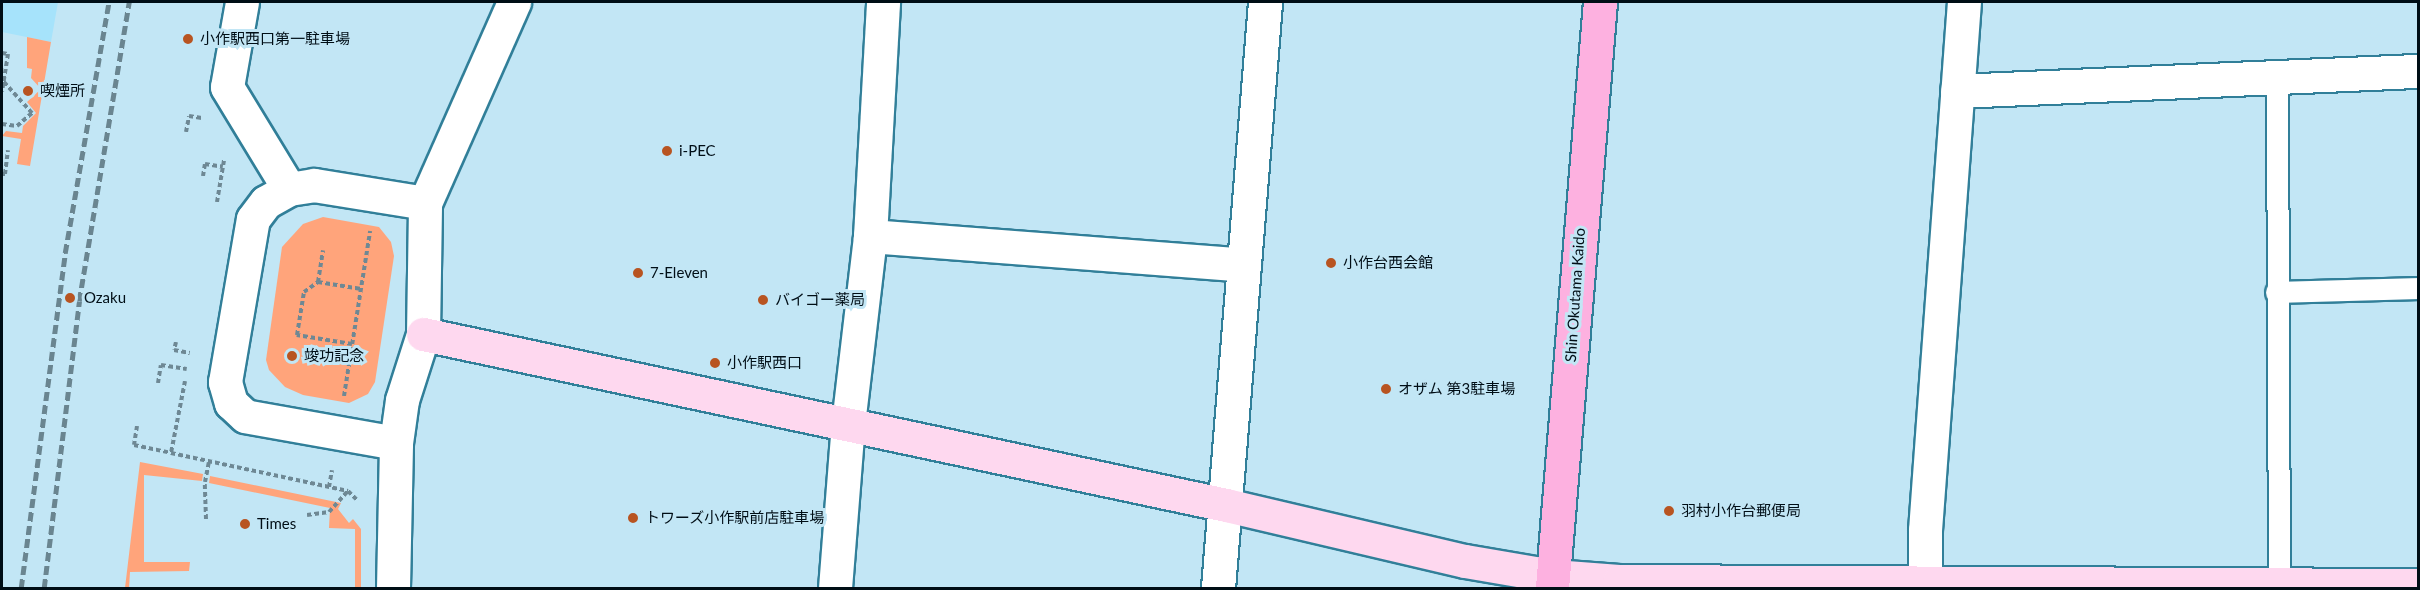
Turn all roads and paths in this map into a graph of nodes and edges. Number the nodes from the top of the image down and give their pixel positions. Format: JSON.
{"nodes":[{"id":1,"x":242,"y":2,"type":"edge"},
{"id":2,"x":514,"y":2,"type":"edge"},
{"id":3,"x":883,"y":2,"type":"edge"},
{"id":4,"x":1265,"y":2,"type":"edge"},
{"id":5,"x":1600,"y":2,"type":"edge"},
{"id":6,"x":1964,"y":2,"type":"edge"},
{"id":7,"x":2,"y":53,"type":"edge"},
{"id":8,"x":2418,"y":71,"type":"edge"},
{"id":9,"x":2277,"y":77,"type":"junction"},
{"id":10,"x":3,"y":81,"type":"junction"},
{"id":11,"x":1957,"y":91,"type":"junction"},
{"id":12,"x":2,"y":92,"type":"edge"},
{"id":13,"x":208,"y":119,"type":"dead end"},
{"id":14,"x":2,"y":124,"type":"edge"},
{"id":15,"x":186,"y":132,"type":"dead end"},
{"id":16,"x":9,"y":150,"type":"dead end"},
{"id":17,"x":223,"y":167,"type":"dead end"},
{"id":18,"x":2,"y":174,"type":"edge"},
{"id":19,"x":203,"y":176,"type":"dead end"},
{"id":20,"x":289,"y":189,"type":"junction"},
{"id":21,"x":425,"y":203,"type":"junction"},
{"id":22,"x":371,"y":224,"type":"dead end"},
{"id":23,"x":870,"y":236,"type":"junction"},
{"id":24,"x":323,"y":250,"type":"dead end"},
{"id":25,"x":1244,"y":265,"type":"junction"},
{"id":26,"x":318,"y":282,"type":"junction"},
{"id":27,"x":2418,"y":288,"type":"edge"},
{"id":28,"x":361,"y":289,"type":"junction"},
{"id":29,"x":2276,"y":292,"type":"junction"},
{"id":30,"x":423,"y":334,"type":"junction"},
{"id":31,"x":176,"y":342,"type":"dead end"},
{"id":32,"x":352,"y":344,"type":"junction"},
{"id":33,"x":190,"y":353,"type":"dead end"},
{"id":34,"x":187,"y":369,"type":"dead end"},
{"id":35,"x":158,"y":383,"type":"dead end"},
{"id":36,"x":342,"y":402,"type":"dead end"},
{"id":37,"x":848,"y":424,"type":"junction"},
{"id":38,"x":137,"y":426,"type":"dead end"},
{"id":39,"x":396,"y":442,"type":"junction"},
{"id":40,"x":171,"y":453,"type":"dead end"},
{"id":41,"x":209,"y":461,"type":"dead end"},
{"id":42,"x":332,"y":467,"type":"dead end"},
{"id":43,"x":329,"y":487,"type":"dead end"},
{"id":44,"x":348,"y":491,"type":"dead end"},
{"id":45,"x":1226,"y":505,"type":"junction"},
{"id":46,"x":307,"y":515,"type":"dead end"},
{"id":47,"x":206,"y":519,"type":"dead end"},
{"id":48,"x":1552,"y":582,"type":"edge"},
{"id":49,"x":2418,"y":585,"type":"edge"},
{"id":50,"x":1926,"y":586,"type":"edge"},
{"id":51,"x":393,"y":588,"type":"edge"},
{"id":52,"x":835,"y":588,"type":"edge"},
{"id":53,"x":1218,"y":588,"type":"edge"},
{"id":54,"x":2279,"y":588,"type":"edge"}],
"edges":[{"from":1,"to":20,"type":"street"},
{"from":2,"to":21,"type":"street"},
{"from":3,"to":23,"type":"street"},
{"from":4,"to":25,"type":"street"},
{"from":5,"to":48,"type":"main road","name":"Shin Okutama Kaido"},
{"from":6,"to":11,"type":"street"},
{"from":7,"to":10,"type":"path"},
{"from":8,"to":9,"type":"street"},
{"from":9,"to":11,"type":"street"},
{"from":9,"to":29,"type":"lane"},
{"from":10,"to":12,"type":"path"},
{"from":10,"to":14,"type":"path"},
{"from":11,"to":50,"type":"street"},
{"from":13,"to":15,"type":"path"},
{"from":16,"to":18,"type":"path"},
{"from":17,"to":19,"type":"path"},
{"from":20,"to":21,"type":"street"},
{"from":20,"to":39,"type":"street"},
{"from":21,"to":30,"type":"street"},
{"from":22,"to":28,"type":"path"},
{"from":23,"to":25,"type":"street"},
{"from":23,"to":37,"type":"street"},
{"from":24,"to":26,"type":"path"},
{"from":25,"to":45,"type":"street"},
{"from":26,"to":28,"type":"path"},
{"from":26,"to":32,"type":"path"},
{"from":27,"to":29,"type":"lane"},
{"from":28,"to":32,"type":"path"},
{"from":29,"to":54,"type":"lane"},
{"from":30,"to":37,"type":"street"},
{"from":30,"to":39,"type":"street"},
{"from":31,"to":33,"type":"path"},
{"from":32,"to":36,"type":"path"},
{"from":34,"to":35,"type":"path"},
{"from":37,"to":45,"type":"street"},
{"from":37,"to":52,"type":"street"},
{"from":38,"to":40,"type":"path"},
{"from":39,"to":51,"type":"street"},
{"from":41,"to":47,"type":"path"},
{"from":42,"to":43,"type":"path"},
{"from":44,"to":46,"type":"path"},
{"from":45,"to":48,"type":"street"},
{"from":45,"to":53,"type":"street"},
{"from":48,"to":50,"type":"street"},
{"from":49,"to":54,"type":"street"},
{"from":50,"to":54,"type":"street"}]}
